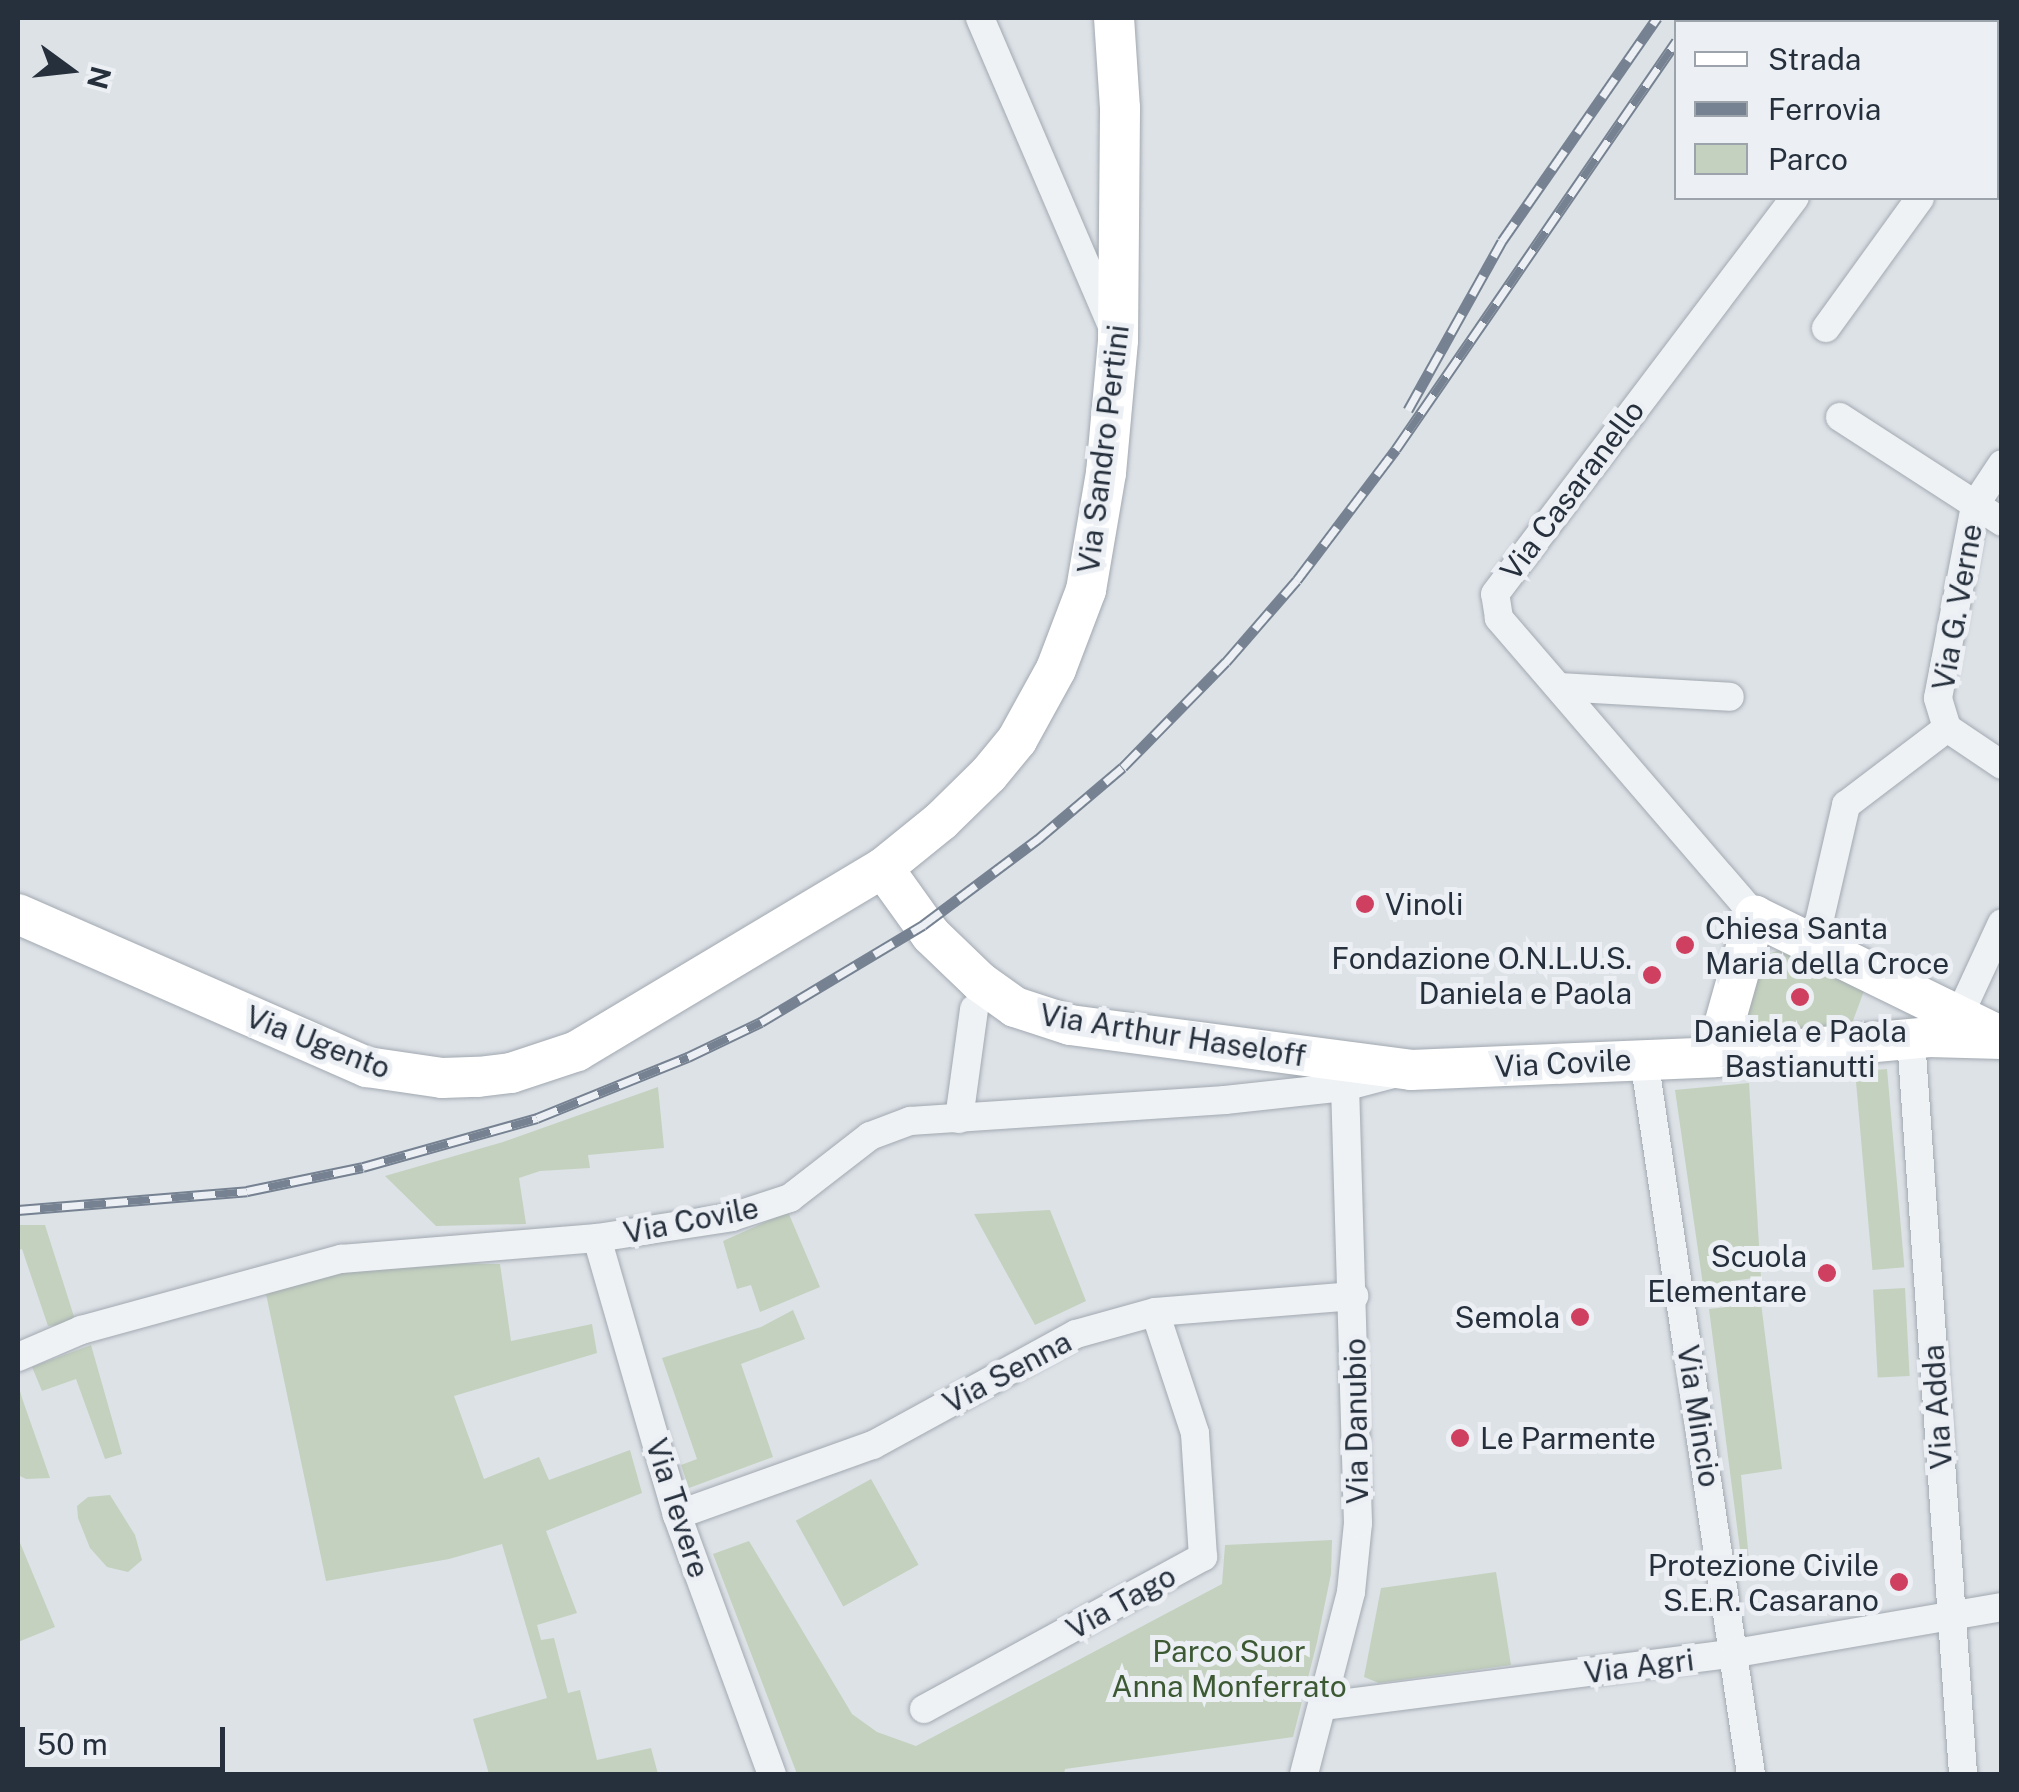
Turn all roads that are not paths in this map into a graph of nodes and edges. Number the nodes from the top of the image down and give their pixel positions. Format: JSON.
{"nodes":[{"id":1,"x":980,"y":18,"type":"edge"},
{"id":2,"x":1114,"y":18,"type":"edge"},
{"id":3,"x":1794,"y":200,"type":"edge"},
{"id":4,"x":1919,"y":200,"type":"edge"},
{"id":5,"x":1826,"y":328,"type":"dead end"},
{"id":6,"x":1118,"y":340,"type":"junction"},
{"id":7,"x":1840,"y":417,"type":"dead end"},
{"id":8,"x":2002,"y":464,"type":"edge"},
{"id":9,"x":1975,"y":504,"type":"junction"},
{"id":10,"x":2002,"y":522,"type":"edge"},
{"id":11,"x":1559,"y":687,"type":"junction"},
{"id":12,"x":1730,"y":697,"type":"dead end"},
{"id":13,"x":1947,"y":728,"type":"junction"},
{"id":14,"x":2002,"y":765,"type":"edge"},
{"id":15,"x":883,"y":868,"type":"junction"},
{"id":16,"x":18,"y":914,"type":"edge"},
{"id":17,"x":1756,"y":916,"type":"junction"},
{"id":18,"x":2002,"y":923,"type":"edge"},
{"id":19,"x":1814,"y":944,"type":"junction"},
{"id":20,"x":1885,"y":979,"type":"junction"},
{"id":21,"x":974,"y":1010,"type":"dead end"},
{"id":22,"x":1959,"y":1016,"type":"junction"},
{"id":23,"x":2002,"y":1038,"type":"edge"},
{"id":24,"x":1910,"y":1040,"type":"junction"},
{"id":25,"x":1864,"y":1044,"type":"junction"},
{"id":26,"x":1715,"y":1057,"type":"junction"},
{"id":27,"x":1644,"y":1059,"type":"junction"},
{"id":28,"x":1345,"y":1075,"type":"junction"},
{"id":29,"x":959,"y":1119,"type":"junction"},
{"id":30,"x":597,"y":1238,"type":"junction"},
{"id":31,"x":1354,"y":1296,"type":"junction"},
{"id":32,"x":1155,"y":1312,"type":"junction"},
{"id":33,"x":18,"y":1357,"type":"edge"},
{"id":34,"x":677,"y":1515,"type":"junction"},
{"id":35,"x":2002,"y":1607,"type":"edge"},
{"id":36,"x":1952,"y":1615,"type":"junction"},
{"id":37,"x":1736,"y":1653,"type":"junction"},
{"id":38,"x":1324,"y":1706,"type":"junction"},
{"id":39,"x":924,"y":1709,"type":"dead end"},
{"id":40,"x":772,"y":1774,"type":"edge"},
{"id":41,"x":1304,"y":1774,"type":"edge"},
{"id":42,"x":1751,"y":1774,"type":"edge"},
{"id":43,"x":1963,"y":1774,"type":"edge"}],
"edges":[{"from":1,"to":6,"type":"street"},
{"from":2,"to":6,"type":"street","name":"Via Sandro Pertini"},
{"from":3,"to":11,"type":"street","name":"Via Casaranello"},
{"from":4,"to":5,"type":"street"},
{"from":6,"to":15,"type":"street","name":"Via Sandro Pertini"},
{"from":7,"to":9,"type":"street"},
{"from":8,"to":9,"type":"street","name":"Via G. Verne"},
{"from":9,"to":10,"type":"street"},
{"from":9,"to":13,"type":"street","name":"Via G. Verne"},
{"from":11,"to":12,"type":"street"},
{"from":11,"to":17,"type":"street","name":"Via Casaranello"},
{"from":13,"to":14,"type":"street"},
{"from":13,"to":19,"type":"street","name":"Via G. Verne"},
{"from":15,"to":16,"type":"street","name":"Via Ugento"},
{"from":15,"to":28,"type":"street","name":"Via Arthur Haseloff"},
{"from":17,"to":19,"type":"street"},
{"from":17,"to":26,"type":"street"},
{"from":18,"to":22,"type":"street"},
{"from":19,"to":20,"type":"street"},
{"from":20,"to":22,"type":"street"},
{"from":20,"to":25,"type":"street"},
{"from":21,"to":29,"type":"street"},
{"from":22,"to":23,"type":"street"},
{"from":23,"to":24,"type":"street","name":"Via Covile"},
{"from":24,"to":25,"type":"street","name":"Via Covile"},
{"from":24,"to":36,"type":"street","name":"Via Adda"},
{"from":25,"to":26,"type":"street","name":"Via Covile"},
{"from":26,"to":27,"type":"street","name":"Via Covile"},
{"from":27,"to":28,"type":"street","name":"Via Covile"},
{"from":27,"to":37,"type":"street","name":"Via Mincio"},
{"from":28,"to":29,"type":"street","name":"Via Covile"},
{"from":28,"to":31,"type":"street","name":"Via Danubio"},
{"from":29,"to":30,"type":"street","name":"Via Covile"},
{"from":30,"to":33,"type":"street","name":"Via Covile"},
{"from":30,"to":34,"type":"street","name":"Via Tevere"},
{"from":31,"to":32,"type":"street","name":"Via Senna"},
{"from":31,"to":38,"type":"street","name":"Via Danubio"},
{"from":32,"to":34,"type":"street","name":"Via Senna"},
{"from":32,"to":39,"type":"street","name":"Via Tago"},
{"from":34,"to":40,"type":"street","name":"Via Tevere"},
{"from":35,"to":36,"type":"street","name":"Via Agri"},
{"from":36,"to":37,"type":"street","name":"Via Agri"},
{"from":36,"to":43,"type":"street","name":"Via Adda"},
{"from":37,"to":38,"type":"street","name":"Via Agri"},
{"from":37,"to":42,"type":"street","name":"Via Mincio"},
{"from":38,"to":41,"type":"street","name":"Via Danubio"}]}
